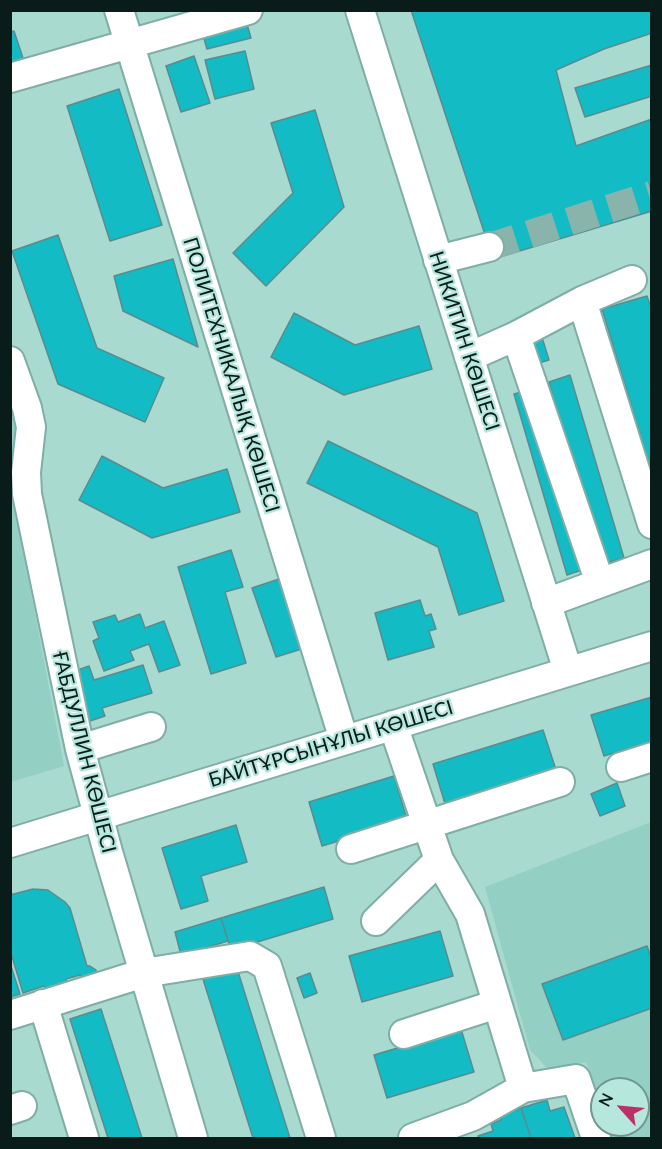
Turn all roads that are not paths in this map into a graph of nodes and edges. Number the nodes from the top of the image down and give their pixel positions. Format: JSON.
{"nodes":[{"id":1,"x":119,"y":10,"type":"edge"},
{"id":2,"x":248,"y":10,"type":"edge"},
{"id":3,"x":360,"y":10,"type":"edge"},
{"id":4,"x":128,"y":43,"type":"junction"},
{"id":5,"x":10,"y":78,"type":"edge"},
{"id":6,"x":489,"y":247,"type":"tunnel mouth"},
{"id":7,"x":438,"y":260,"type":"junction"},
{"id":8,"x":632,"y":280,"type":"dead end"},
{"id":9,"x":582,"y":301,"type":"junction"},
{"id":10,"x":516,"y":336,"type":"junction"},
{"id":11,"x":469,"y":357,"type":"junction"},
{"id":12,"x":10,"y":361,"type":"edge"},
{"id":13,"x":651,"y":524,"type":"edge"},
{"id":14,"x":651,"y":564,"type":"edge"},
{"id":15,"x":600,"y":583,"type":"junction"},
{"id":16,"x":546,"y":603,"type":"junction"},
{"id":17,"x":651,"y":646,"type":"edge"},
{"id":18,"x":568,"y":671,"type":"junction"},
{"id":19,"x":393,"y":725,"type":"junction"},
{"id":20,"x":151,"y":727,"type":"dead end"},
{"id":21,"x":344,"y":740,"type":"junction"},
{"id":22,"x":80,"y":749,"type":"junction"},
{"id":23,"x":651,"y":757,"type":"edge"},
{"id":24,"x":621,"y":767,"type":"dead end"},
{"id":25,"x":560,"y":783,"type":"dead end"},
{"id":26,"x":98,"y":816,"type":"junction"},
{"id":27,"x":426,"y":824,"type":"junction"},
{"id":28,"x":10,"y":843,"type":"edge"},
{"id":29,"x":351,"y":849,"type":"dead end"},
{"id":30,"x":439,"y":860,"type":"junction"},
{"id":31,"x":376,"y":921,"type":"dead end"},
{"id":32,"x":144,"y":973,"type":"junction"},
{"id":33,"x":44,"y":1004,"type":"junction"},
{"id":34,"x":497,"y":1004,"type":"junction"},
{"id":35,"x":10,"y":1015,"type":"edge"},
{"id":36,"x":404,"y":1034,"type":"dead end"},
{"id":37,"x":523,"y":1088,"type":"junction"},
{"id":38,"x":84,"y":1138,"type":"edge"},
{"id":39,"x":193,"y":1138,"type":"edge"},
{"id":40,"x":321,"y":1138,"type":"edge"},
{"id":41,"x":413,"y":1138,"type":"edge"},
{"id":42,"x":596,"y":1138,"type":"edge"}],
"edges":[{"from":1,"to":4,"type":"street","name":"ПОЛИТЕХНИКАЛЫҚ КӨШЕСІ"},
{"from":2,"to":4,"type":"street"},
{"from":3,"to":7,"type":"street","name":"НИКИТИН КӨШЕСІ"},
{"from":4,"to":5,"type":"street"},
{"from":4,"to":21,"type":"street","name":"ПОЛИТЕХНИКАЛЫҚ КӨШЕСІ"},
{"from":6,"to":7,"type":"street"},
{"from":7,"to":11,"type":"street","name":"НИКИТИН КӨШЕСІ"},
{"from":8,"to":9,"type":"street"},
{"from":9,"to":10,"type":"street"},
{"from":9,"to":13,"type":"street"},
{"from":10,"to":11,"type":"street"},
{"from":10,"to":15,"type":"street"},
{"from":11,"to":16,"type":"street","name":"НИКИТИН КӨШЕСІ"},
{"from":12,"to":22,"type":"street","name":"ҒАБДУЛЛИН КӨШЕСІ"},
{"from":14,"to":15,"type":"street"},
{"from":15,"to":16,"type":"street"},
{"from":16,"to":18,"type":"street","name":"НИКИТИН КӨШЕСІ"},
{"from":17,"to":18,"type":"street","name":"БАЙТҰРСЫНҰЛЫ КӨШЕСІ"},
{"from":18,"to":19,"type":"street","name":"БАЙТҰРСЫНҰЛЫ КӨШЕСІ"},
{"from":19,"to":21,"type":"street","name":"БАЙТҰРСЫНҰЛЫ КӨШЕСІ"},
{"from":19,"to":27,"type":"street"},
{"from":20,"to":22,"type":"street"},
{"from":21,"to":26,"type":"street","name":"БАЙТҰРСЫНҰЛЫ КӨШЕСІ"},
{"from":22,"to":26,"type":"street","name":"ҒАБДУЛЛИН КӨШЕСІ"},
{"from":23,"to":24,"type":"street"},
{"from":25,"to":27,"type":"street"},
{"from":26,"to":28,"type":"street","name":"БАЙТҰРСЫНҰЛЫ КӨШЕСІ"},
{"from":26,"to":32,"type":"street","name":"ҒАБДУЛЛИН КӨШЕСІ"},
{"from":27,"to":29,"type":"street"},
{"from":27,"to":30,"type":"street"},
{"from":30,"to":31,"type":"street"},
{"from":30,"to":34,"type":"street"},
{"from":32,"to":33,"type":"street"},
{"from":32,"to":39,"type":"street","name":"ҒАБДУЛЛИН КӨШЕСІ"},
{"from":32,"to":40,"type":"street"},
{"from":33,"to":35,"type":"street"},
{"from":33,"to":38,"type":"street"},
{"from":34,"to":36,"type":"street"},
{"from":34,"to":37,"type":"street"},
{"from":37,"to":41,"type":"street"},
{"from":37,"to":42,"type":"street"}]}
